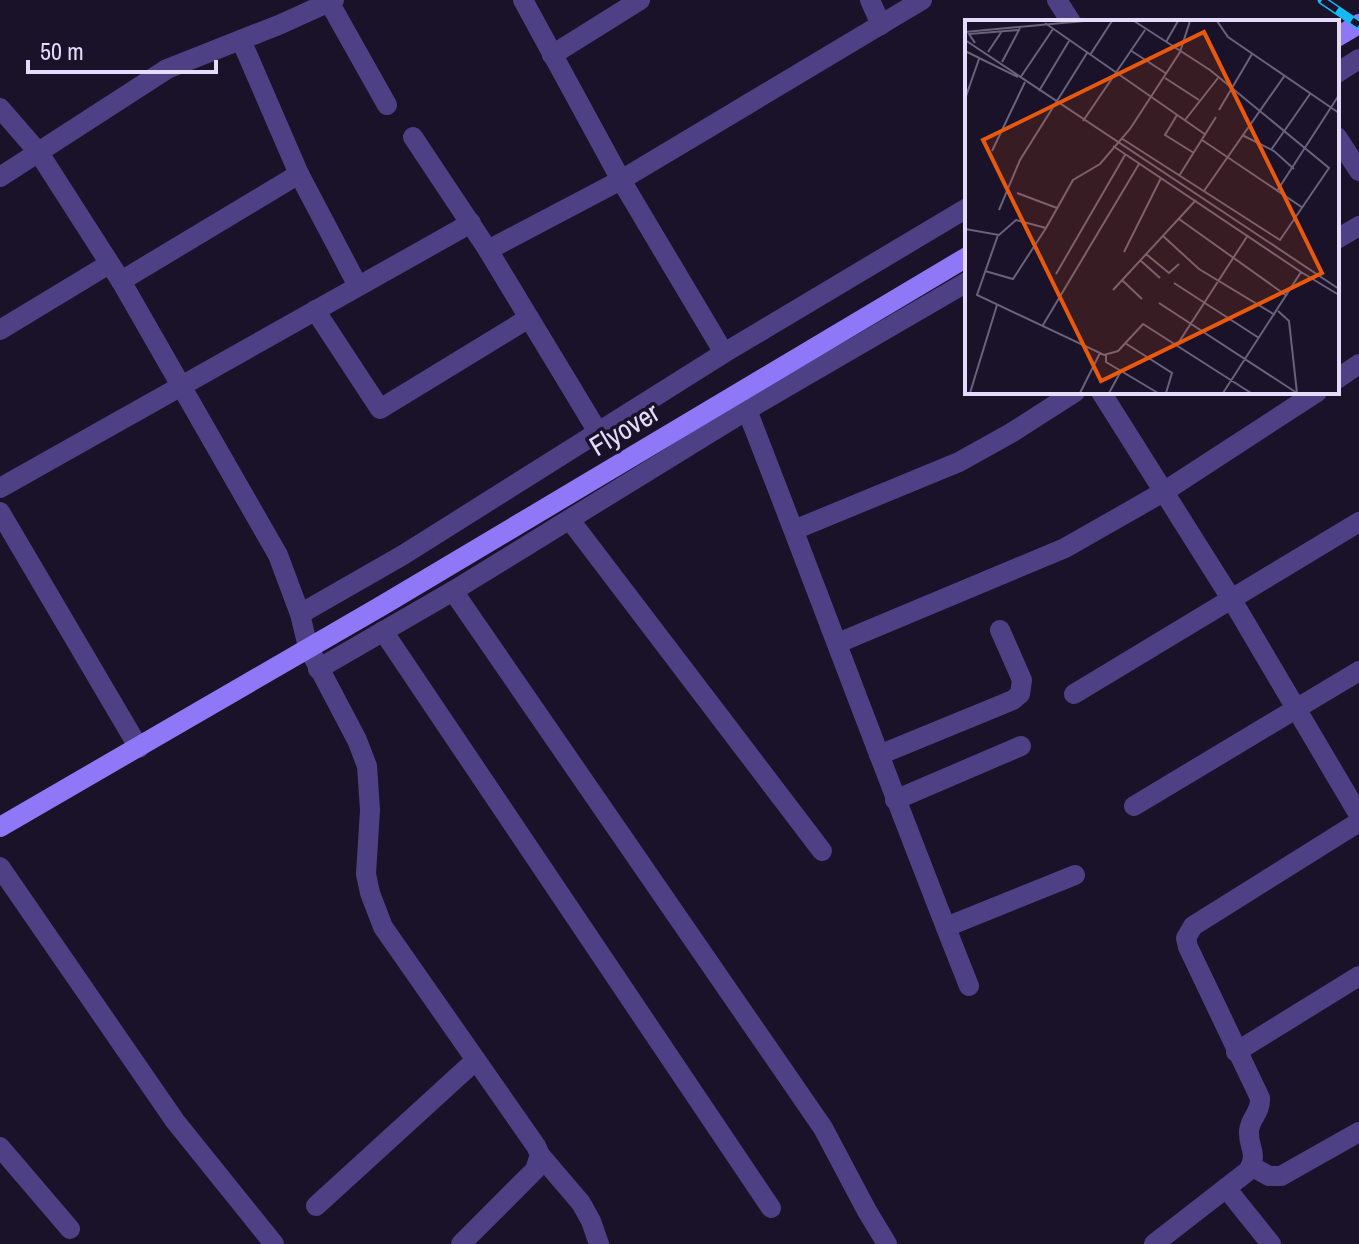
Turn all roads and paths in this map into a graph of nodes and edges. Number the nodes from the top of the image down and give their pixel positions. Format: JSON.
{"nodes":[{"id":1,"x":523,"y":0,"type":"edge"},
{"id":2,"x":640,"y":0,"type":"edge"},
{"id":3,"x":870,"y":0,"type":"edge"},
{"id":4,"x":922,"y":0,"type":"edge"},
{"id":5,"x":1057,"y":0,"type":"edge"},
{"id":6,"x":331,"y":1,"type":"edge"},
{"id":7,"x":1070,"y":20,"type":"edge"},
{"id":8,"x":1359,"y":24,"type":"edge"},
{"id":9,"x":881,"y":25,"type":"junction"},
{"id":10,"x":1339,"y":36,"type":"edge"},
{"id":11,"x":241,"y":40,"type":"junction"},
{"id":12,"x":552,"y":55,"type":"junction"},
{"id":13,"x":1359,"y":59,"type":"edge"},
{"id":14,"x":1339,"y":72,"type":"edge"},
{"id":15,"x":387,"y":105,"type":"dead end"},
{"id":16,"x":0,"y":108,"type":"edge"},
{"id":17,"x":413,"y":137,"type":"dead end"},
{"id":18,"x":1339,"y":140,"type":"edge"},
{"id":19,"x":39,"y":153,"type":"junction"},
{"id":20,"x":1359,"y":171,"type":"edge"},
{"id":21,"x":299,"y":174,"type":"junction"},
{"id":22,"x":0,"y":177,"type":"edge"},
{"id":23,"x":621,"y":180,"type":"junction"},
{"id":24,"x":965,"y":209,"type":"edge"},
{"id":25,"x":471,"y":223,"type":"junction"},
{"id":26,"x":1359,"y":226,"type":"edge"},
{"id":27,"x":1339,"y":238,"type":"edge"},
{"id":28,"x":488,"y":250,"type":"junction"},
{"id":29,"x":965,"y":258,"type":"edge"},
{"id":30,"x":115,"y":273,"type":"junction"},
{"id":31,"x":965,"y":283,"type":"edge"},
{"id":32,"x":358,"y":286,"type":"junction"},
{"id":33,"x":315,"y":310,"type":"junction"},
{"id":34,"x":529,"y":318,"type":"junction"},
{"id":35,"x":0,"y":330,"type":"edge"},
{"id":36,"x":724,"y":353,"type":"junction"},
{"id":37,"x":1359,"y":364,"type":"edge"},
{"id":38,"x":1339,"y":378,"type":"edge"},
{"id":39,"x":181,"y":384,"type":"junction"},
{"id":40,"x":1072,"y":394,"type":"edge"},
{"id":41,"x":1102,"y":394,"type":"edge"},
{"id":42,"x":1314,"y":394,"type":"edge"},
{"id":43,"x":747,"y":410,"type":"junction"},
{"id":44,"x":598,"y":432,"type":"junction"},
{"id":45,"x":0,"y":488,"type":"edge"},
{"id":46,"x":1165,"y":491,"type":"junction"},
{"id":47,"x":0,"y":512,"type":"edge"},
{"id":48,"x":570,"y":520,"type":"junction"},
{"id":49,"x":1359,"y":522,"type":"edge"},
{"id":50,"x":794,"y":530,"type":"junction"},
{"id":51,"x":453,"y":591,"type":"junction"},
{"id":52,"x":1232,"y":600,"type":"junction"},
{"id":53,"x":300,"y":614,"type":"junction"},
{"id":54,"x":1000,"y":630,"type":"dead end"},
{"id":55,"x":383,"y":631,"type":"junction"},
{"id":56,"x":838,"y":643,"type":"junction"},
{"id":57,"x":308,"y":647,"type":"junction"},
{"id":58,"x":318,"y":669,"type":"junction"},
{"id":59,"x":1359,"y":671,"type":"edge"},
{"id":60,"x":1074,"y":694,"type":"dead end"},
{"id":61,"x":1297,"y":707,"type":"junction"},
{"id":62,"x":1021,"y":746,"type":"dead end"},
{"id":63,"x":139,"y":748,"type":"junction"},
{"id":64,"x":879,"y":755,"type":"junction"},
{"id":65,"x":895,"y":800,"type":"junction"},
{"id":66,"x":1134,"y":806,"type":"dead end"},
{"id":67,"x":1359,"y":815,"type":"edge"},
{"id":68,"x":1359,"y":822,"type":"edge"},
{"id":69,"x":0,"y":827,"type":"edge"},
{"id":70,"x":822,"y":851,"type":"dead end"},
{"id":71,"x":0,"y":867,"type":"edge"},
{"id":72,"x":1075,"y":875,"type":"dead end"},
{"id":73,"x":946,"y":927,"type":"junction"},
{"id":74,"x":1359,"y":976,"type":"edge"},
{"id":75,"x":969,"y":986,"type":"dead end"},
{"id":76,"x":1236,"y":1052,"type":"junction"},
{"id":77,"x":476,"y":1060,"type":"junction"},
{"id":78,"x":1358,"y":1134,"type":"edge"},
{"id":79,"x":0,"y":1147,"type":"edge"},
{"id":80,"x":540,"y":1155,"type":"junction"},
{"id":81,"x":1251,"y":1166,"type":"junction"},
{"id":82,"x":1226,"y":1188,"type":"junction"},
{"id":83,"x":316,"y":1206,"type":"dead end"},
{"id":84,"x":771,"y":1208,"type":"dead end"},
{"id":85,"x":70,"y":1229,"type":"dead end"},
{"id":86,"x":274,"y":1244,"type":"edge"},
{"id":87,"x":461,"y":1244,"type":"edge"},
{"id":88,"x":599,"y":1244,"type":"edge"},
{"id":89,"x":887,"y":1244,"type":"edge"},
{"id":90,"x":1154,"y":1244,"type":"edge"},
{"id":91,"x":1271,"y":1244,"type":"edge"}],
"edges":[{"from":1,"to":12,"type":"street"},
{"from":2,"to":12,"type":"street"},
{"from":3,"to":9,"type":"street"},
{"from":4,"to":9,"type":"street"},
{"from":5,"to":7,"type":"street"},
{"from":6,"to":11,"type":"street"},
{"from":6,"to":15,"type":"street"},
{"from":8,"to":10,"type":"main road"},
{"from":9,"to":23,"type":"street"},
{"from":11,"to":19,"type":"street"},
{"from":11,"to":21,"type":"street"},
{"from":12,"to":23,"type":"street"},
{"from":13,"to":14,"type":"street"},
{"from":16,"to":19,"type":"street"},
{"from":17,"to":25,"type":"street"},
{"from":18,"to":20,"type":"street"},
{"from":19,"to":22,"type":"street"},
{"from":19,"to":30,"type":"street"},
{"from":21,"to":30,"type":"street"},
{"from":21,"to":32,"type":"street"},
{"from":23,"to":28,"type":"street"},
{"from":23,"to":36,"type":"street"},
{"from":24,"to":36,"type":"street"},
{"from":25,"to":28,"type":"street"},
{"from":25,"to":32,"type":"street"},
{"from":26,"to":27,"type":"street"},
{"from":28,"to":34,"type":"street"},
{"from":29,"to":57,"type":"main road","name":"Flyover"},
{"from":30,"to":35,"type":"street"},
{"from":30,"to":39,"type":"street"},
{"from":31,"to":43,"type":"street"},
{"from":32,"to":33,"type":"street"},
{"from":33,"to":34,"type":"street"},
{"from":33,"to":39,"type":"street"},
{"from":34,"to":44,"type":"street"},
{"from":36,"to":44,"type":"street"},
{"from":37,"to":38,"type":"street"},
{"from":39,"to":45,"type":"street"},
{"from":39,"to":53,"type":"street"},
{"from":40,"to":50,"type":"street"},
{"from":41,"to":46,"type":"street"},
{"from":42,"to":46,"type":"street"},
{"from":43,"to":48,"type":"street"},
{"from":43,"to":50,"type":"street"},
{"from":44,"to":53,"type":"street"},
{"from":46,"to":52,"type":"street"},
{"from":46,"to":56,"type":"street"},
{"from":47,"to":63,"type":"street"},
{"from":48,"to":51,"type":"street"},
{"from":48,"to":70,"type":"street"},
{"from":49,"to":52,"type":"street"},
{"from":50,"to":56,"type":"street"},
{"from":51,"to":55,"type":"street"},
{"from":51,"to":89,"type":"street"},
{"from":52,"to":60,"type":"street"},
{"from":52,"to":61,"type":"street"},
{"from":53,"to":57,"type":"street"},
{"from":54,"to":64,"type":"street"},
{"from":55,"to":58,"type":"street"},
{"from":55,"to":84,"type":"street"},
{"from":56,"to":64,"type":"street"},
{"from":57,"to":58,"type":"street"},
{"from":57,"to":63,"type":"main road","name":"Flyover"},
{"from":58,"to":77,"type":"street"},
{"from":59,"to":61,"type":"street"},
{"from":61,"to":66,"type":"street"},
{"from":61,"to":67,"type":"street"},
{"from":62,"to":65,"type":"street"},
{"from":63,"to":69,"type":"main road","name":"Flyover"},
{"from":64,"to":65,"type":"street"},
{"from":65,"to":73,"type":"street"},
{"from":68,"to":76,"type":"street"},
{"from":71,"to":86,"type":"street"},
{"from":72,"to":73,"type":"street"},
{"from":73,"to":75,"type":"street"},
{"from":74,"to":76,"type":"street"},
{"from":76,"to":81,"type":"street"},
{"from":77,"to":80,"type":"street"},
{"from":77,"to":83,"type":"street"},
{"from":78,"to":81,"type":"street"},
{"from":79,"to":85,"type":"street"},
{"from":80,"to":87,"type":"street"},
{"from":80,"to":88,"type":"street"},
{"from":81,"to":82,"type":"street"},
{"from":82,"to":90,"type":"street"},
{"from":82,"to":91,"type":"street"}]}
